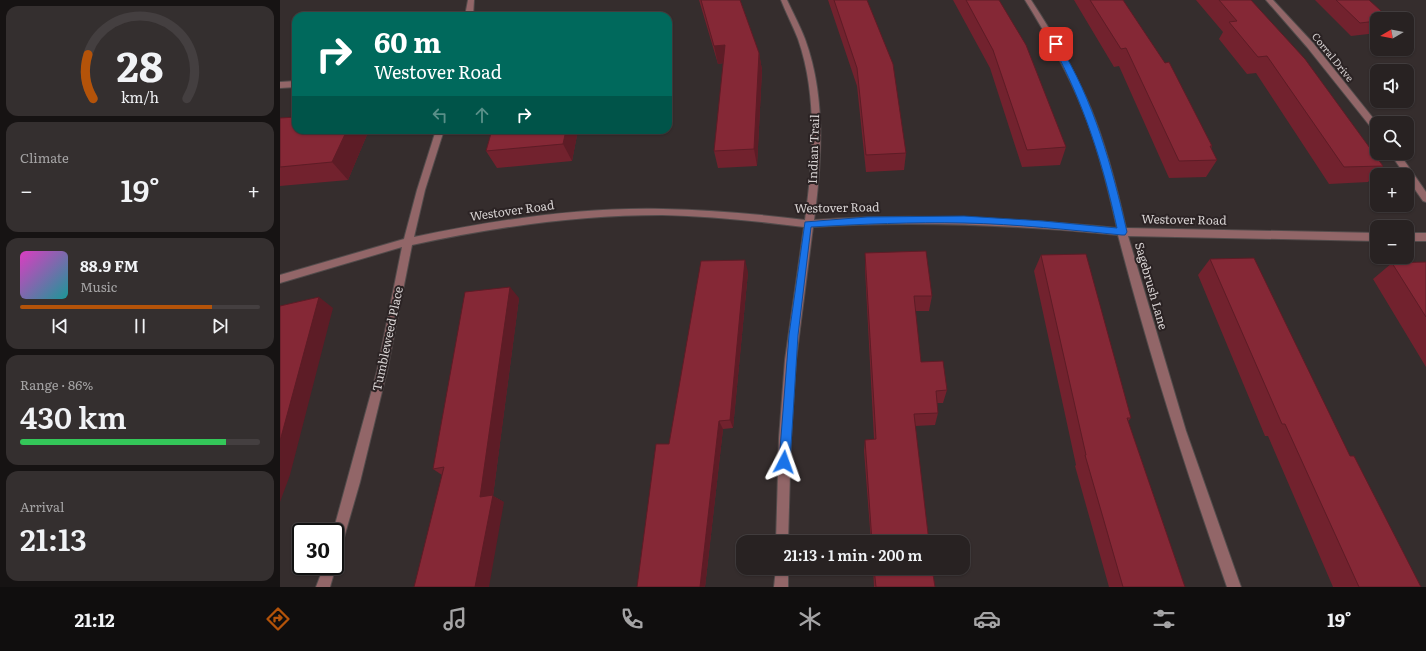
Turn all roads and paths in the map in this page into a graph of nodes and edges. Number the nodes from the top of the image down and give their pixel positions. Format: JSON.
{"nodes":[{"id":1,"x":471,"y":0,"type":"edge"},
{"id":2,"x":784,"y":0,"type":"edge"},
{"id":3,"x":1028,"y":0,"type":"edge"},
{"id":4,"x":1269,"y":0,"type":"edge"},
{"id":5,"x":470,"y":12,"type":"edge"},
{"id":6,"x":292,"y":84,"type":"edge"},
{"id":7,"x":280,"y":85,"type":"edge"},
{"id":8,"x":1370,"y":120,"type":"edge"},
{"id":9,"x":439,"y":134,"type":"edge"},
{"id":10,"x":1399,"y":160,"type":"edge"},
{"id":11,"x":1426,"y":200,"type":"edge"},
{"id":12,"x":808,"y":224,"type":"junction"},
{"id":13,"x":1122,"y":232,"type":"junction"},
{"id":14,"x":1370,"y":237,"type":"edge"},
{"id":15,"x":1414,"y":237,"type":"edge"},
{"id":16,"x":1426,"y":237,"type":"edge"},
{"id":17,"x":408,"y":242,"type":"junction"},
{"id":18,"x":280,"y":278,"type":"edge"},
{"id":19,"x":342,"y":523,"type":"edge"},
{"id":20,"x":782,"y":535,"type":"edge"},
{"id":21,"x":327,"y":575,"type":"edge"},
{"id":22,"x":782,"y":575,"type":"edge"},
{"id":23,"x":323,"y":587,"type":"edge"},
{"id":24,"x":781,"y":587,"type":"edge"},
{"id":25,"x":1234,"y":587,"type":"edge"}],
"edges":[{"from":1,"to":5,"type":"street"},
{"from":2,"to":12,"type":"street","name":"Indian Trail"},
{"from":3,"to":13,"type":"street","name":"Sagebrush Lane"},
{"from":4,"to":8,"type":"street","name":"Corral Drive"},
{"from":6,"to":7,"type":"street"},
{"from":9,"to":17,"type":"street","name":"Tumbleweed Place"},
{"from":10,"to":11,"type":"street"},
{"from":12,"to":13,"type":"street","name":"Westover Road"},
{"from":12,"to":17,"type":"street","name":"Westover Road"},
{"from":12,"to":20,"type":"street","name":"Indian Trail"},
{"from":13,"to":14,"type":"street","name":"Westover Road"},
{"from":13,"to":25,"type":"street","name":"Sagebrush Lane"},
{"from":15,"to":16,"type":"street"},
{"from":17,"to":18,"type":"street","name":"Westover Road"},
{"from":17,"to":19,"type":"street","name":"Tumbleweed Place"},
{"from":21,"to":23,"type":"street"},
{"from":22,"to":24,"type":"street"}]}
